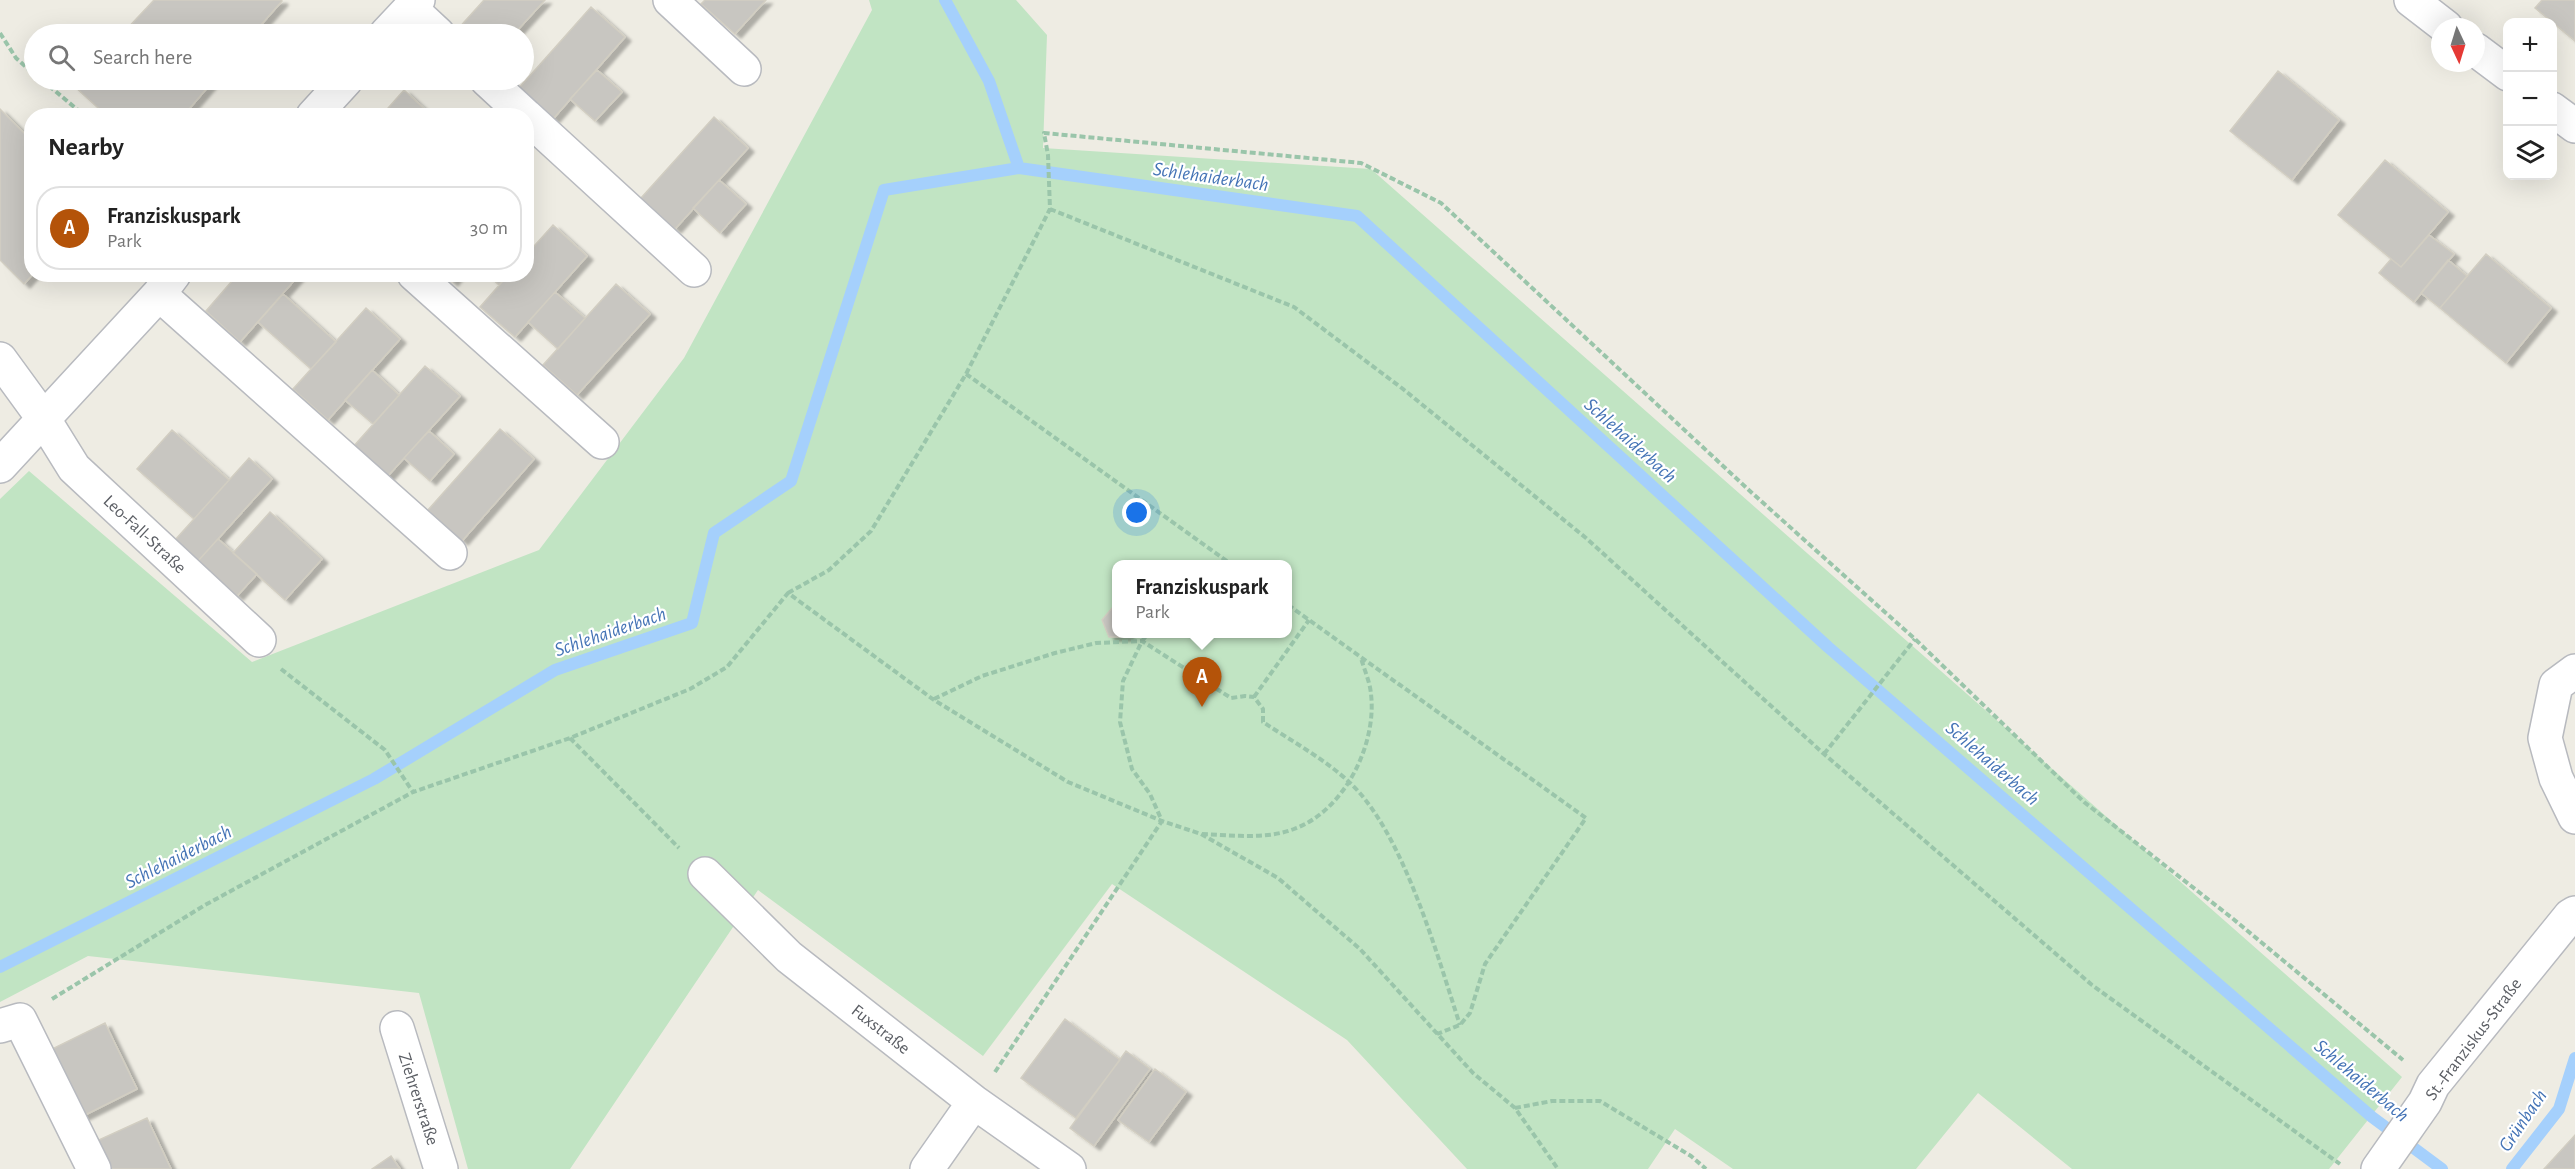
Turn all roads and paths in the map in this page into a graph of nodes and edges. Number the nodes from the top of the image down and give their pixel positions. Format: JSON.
{"nodes":[{"id":1,"x":670,"y":0,"type":"edge"},
{"id":2,"x":2411,"y":0,"type":"edge"},
{"id":3,"x":414,"y":4,"type":"edge"},
{"id":4,"x":2434,"y":18,"type":"edge"},
{"id":5,"x":395,"y":24,"type":"edge"},
{"id":6,"x":430,"y":24,"type":"edge"},
{"id":7,"x":0,"y":33,"type":"edge"},
{"id":8,"x":2485,"y":57,"type":"edge"},
{"id":9,"x":24,"y":65,"type":"edge"},
{"id":10,"x":744,"y":69,"type":"dead end"},
{"id":11,"x":2505,"y":72,"type":"edge"},
{"id":12,"x":54,"y":90,"type":"edge"},
{"id":13,"x":337,"y":90,"type":"edge"},
{"id":14,"x":498,"y":90,"type":"edge"},
{"id":15,"x":75,"y":108,"type":"edge"},
{"id":16,"x":320,"y":108,"type":"edge"},
{"id":17,"x":517,"y":108,"type":"edge"},
{"id":18,"x":2557,"y":112,"type":"edge"},
{"id":19,"x":534,"y":123,"type":"edge"},
{"id":20,"x":2575,"y":126,"type":"edge"},
{"id":21,"x":1050,"y":208,"type":"junction"},
{"id":22,"x":694,"y":270,"type":"dead end"},
{"id":23,"x":423,"y":282,"type":"edge"},
{"id":24,"x":166,"y":284,"type":"edge"},
{"id":25,"x":0,"y":359,"type":"edge"},
{"id":26,"x":966,"y":374,"type":"junction"},
{"id":27,"x":43,"y":418,"type":"junction"},
{"id":28,"x":602,"y":442,"type":"dead end"},
{"id":29,"x":0,"y":466,"type":"edge"},
{"id":30,"x":450,"y":553,"type":"dead end"},
{"id":31,"x":1225,"y":560,"type":"edge"},
{"id":32,"x":788,"y":593,"type":"junction"},
{"id":33,"x":1292,"y":608,"type":"edge"},
{"id":34,"x":1309,"y":620,"type":"junction"},
{"id":35,"x":1915,"y":639,"type":"junction"},
{"id":36,"x":259,"y":640,"type":"joint"},
{"id":37,"x":1142,"y":640,"type":"junction"},
{"id":38,"x":1361,"y":658,"type":"junction"},
{"id":39,"x":2575,"y":671,"type":"edge"},
{"id":40,"x":1254,"y":697,"type":"junction"},
{"id":41,"x":934,"y":700,"type":"junction"},
{"id":42,"x":570,"y":738,"type":"junction"},
{"id":43,"x":1824,"y":754,"type":"junction"},
{"id":44,"x":1349,"y":781,"type":"junction"},
{"id":45,"x":413,"y":792,"type":"junction"},
{"id":46,"x":2575,"y":817,"type":"edge"},
{"id":47,"x":1162,"y":821,"type":"junction"},
{"id":48,"x":1202,"y":834,"type":"junction"},
{"id":49,"x":705,"y":874,"type":"joint"},
{"id":50,"x":2575,"y":913,"type":"edge"},
{"id":51,"x":10,"y":1023,"type":"edge"},
{"id":52,"x":1460,"y":1025,"type":"junction"},
{"id":53,"x":397,"y":1028,"type":"dead end"},
{"id":54,"x":1437,"y":1034,"type":"junction"},
{"id":55,"x":2429,"y":1094,"type":"junction"},
{"id":56,"x":974,"y":1102,"type":"junction"},
{"id":57,"x":1515,"y":1108,"type":"junction"},
{"id":58,"x":2378,"y":1168,"type":"edge"},
{"id":59,"x":94,"y":1169,"type":"edge"},
{"id":60,"x":441,"y":1169,"type":"edge"},
{"id":61,"x":927,"y":1169,"type":"edge"},
{"id":62,"x":1068,"y":1169,"type":"edge"},
{"id":63,"x":1558,"y":1169,"type":"edge"},
{"id":64,"x":1706,"y":1169,"type":"edge"},
{"id":65,"x":2346,"y":1169,"type":"edge"}],
"edges":[{"from":1,"to":10,"type":"street"},
{"from":2,"to":4,"type":"street"},
{"from":3,"to":5,"type":"street"},
{"from":3,"to":6,"type":"street"},
{"from":7,"to":9,"type":"path"},
{"from":8,"to":11,"type":"street"},
{"from":12,"to":15,"type":"path"},
{"from":13,"to":16,"type":"street"},
{"from":14,"to":17,"type":"street"},
{"from":18,"to":20,"type":"street"},
{"from":19,"to":22,"type":"street"},
{"from":21,"to":26,"type":"path"},
{"from":21,"to":35,"type":"path"},
{"from":21,"to":43,"type":"path"},
{"from":23,"to":28,"type":"street"},
{"from":24,"to":27,"type":"street"},
{"from":24,"to":30,"type":"street"},
{"from":25,"to":27,"type":"street","name":"Leo-Fall-Straße"},
{"from":26,"to":31,"type":"path"},
{"from":26,"to":32,"type":"path"},
{"from":27,"to":29,"type":"street"},
{"from":27,"to":36,"type":"street","name":"Leo-Fall-Straße"},
{"from":32,"to":41,"type":"path"},
{"from":32,"to":42,"type":"path"},
{"from":33,"to":34,"type":"path"},
{"from":34,"to":38,"type":"path"},
{"from":34,"to":40,"type":"path"},
{"from":35,"to":43,"type":"path"},
{"from":35,"to":55,"type":"path"},
{"from":36,"to":45,"type":"path"},
{"from":37,"to":40,"type":"path"},
{"from":37,"to":41,"type":"path"},
{"from":37,"to":47,"type":"path"},
{"from":38,"to":44,"type":"path"},
{"from":38,"to":52,"type":"path"},
{"from":39,"to":46,"type":"street"},
{"from":40,"to":44,"type":"path"},
{"from":41,"to":47,"type":"path"},
{"from":42,"to":45,"type":"path"},
{"from":42,"to":49,"type":"path"},
{"from":43,"to":65,"type":"path"},
{"from":44,"to":48,"type":"path"},
{"from":44,"to":52,"type":"path"},
{"from":45,"to":51,"type":"path"},
{"from":47,"to":48,"type":"path"},
{"from":47,"to":56,"type":"path"},
{"from":48,"to":54,"type":"path"},
{"from":49,"to":56,"type":"street","name":"Fuxstraße"},
{"from":50,"to":55,"type":"street","name":"St.-Franziskus-Straße"},
{"from":51,"to":59,"type":"street"},
{"from":52,"to":54,"type":"path"},
{"from":53,"to":60,"type":"street","name":"Ziehrerstraße"},
{"from":54,"to":57,"type":"path"},
{"from":55,"to":58,"type":"street","name":"St.-Franziskus-Straße"},
{"from":56,"to":61,"type":"street"},
{"from":56,"to":62,"type":"street","name":"Fuxstraße"},
{"from":57,"to":63,"type":"path"},
{"from":57,"to":64,"type":"path"}]}
